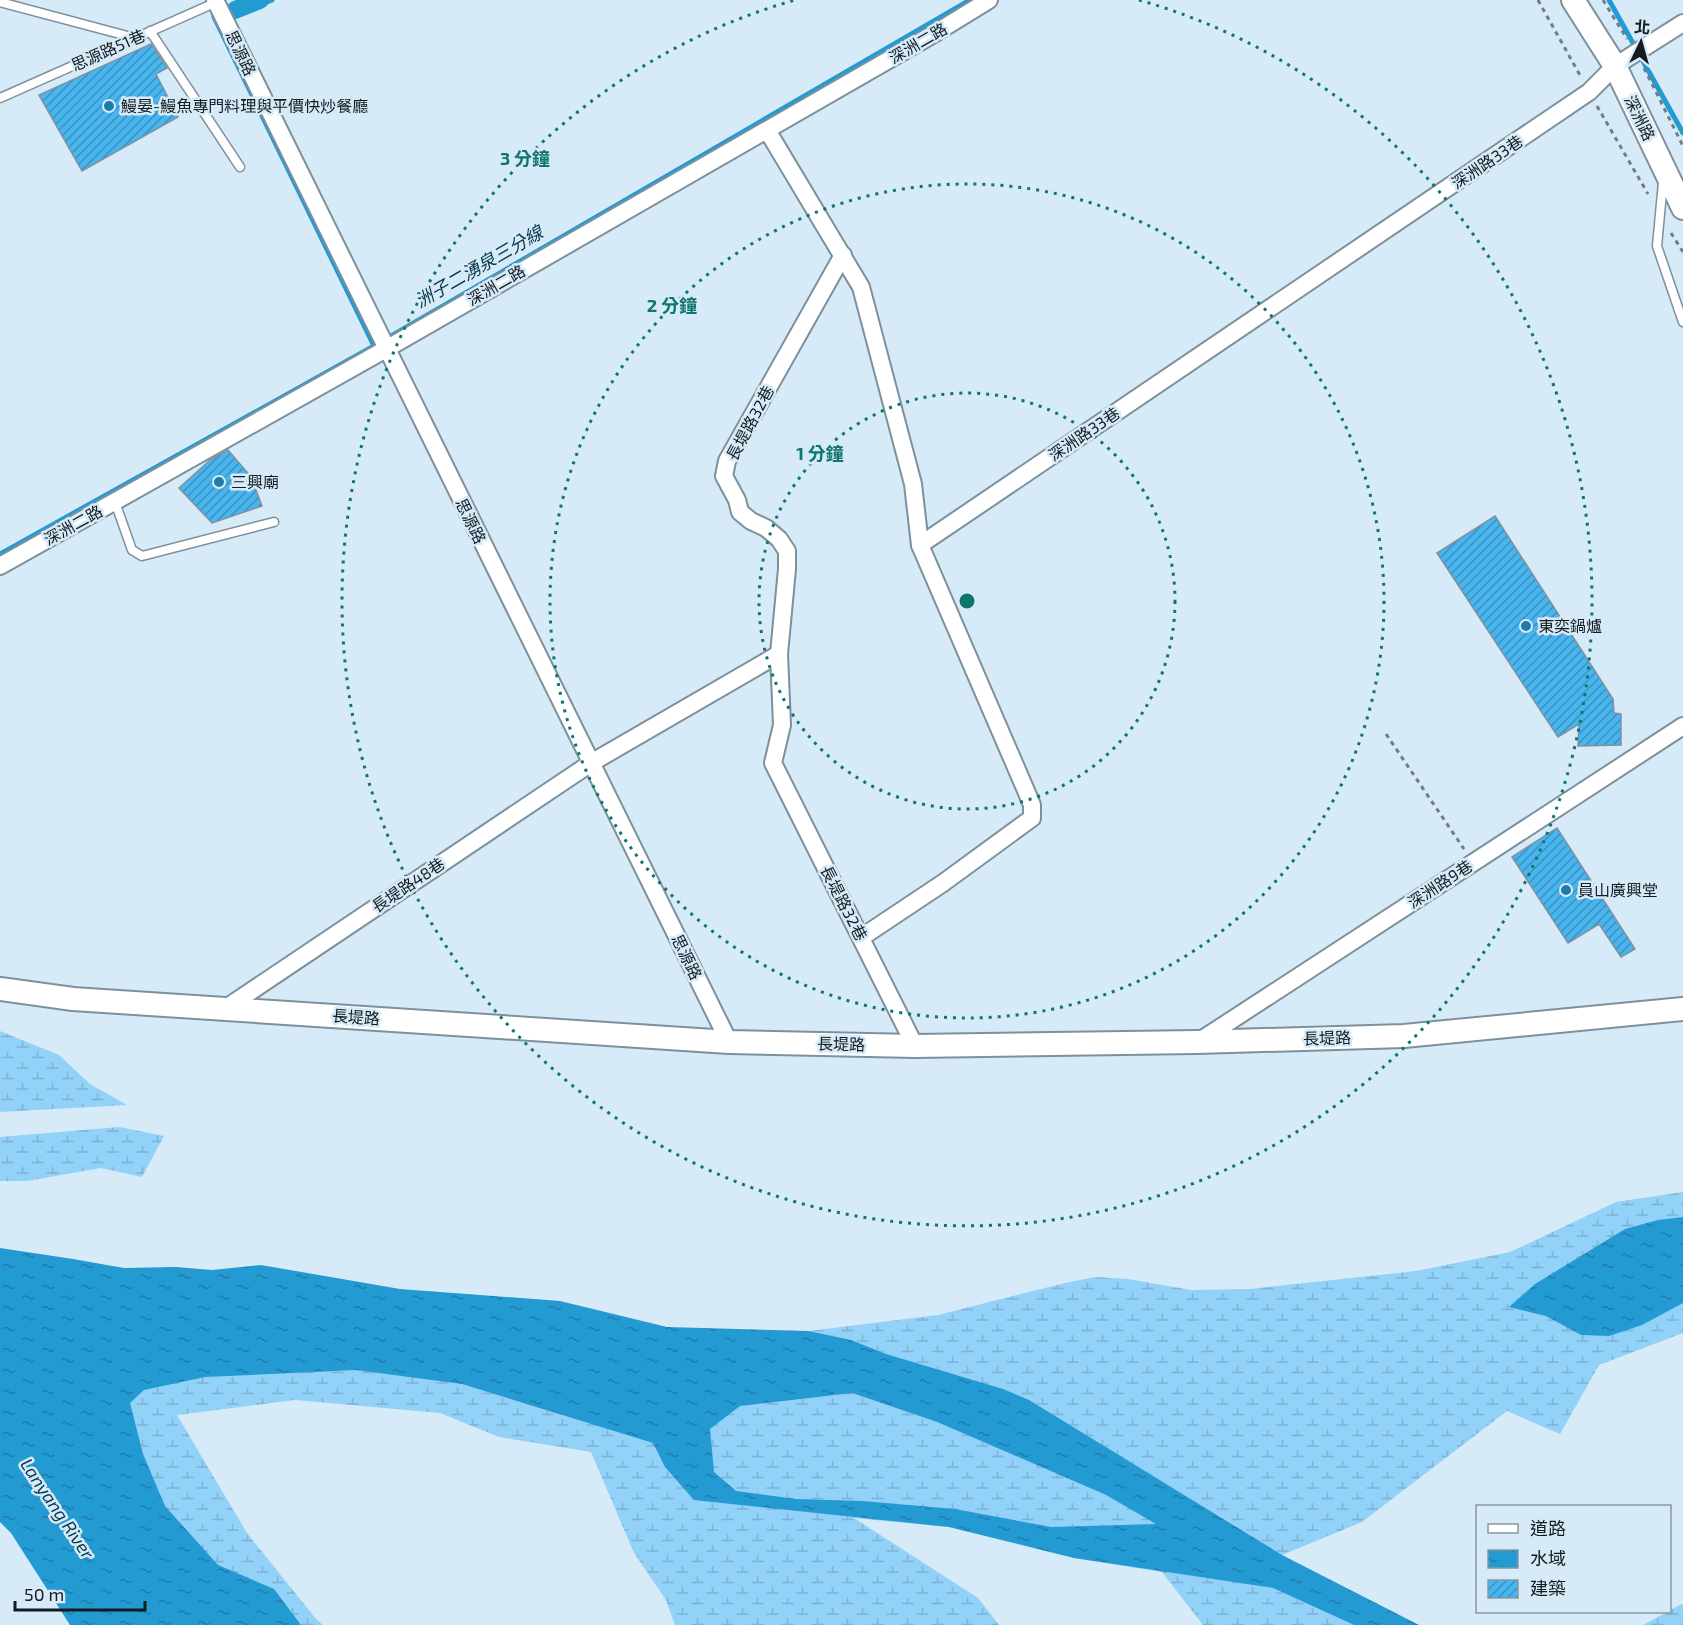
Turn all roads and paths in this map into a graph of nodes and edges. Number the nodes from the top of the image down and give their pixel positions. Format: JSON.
{"nodes":[{"id":1,"x":990,"y":0,"type":"edge"},
{"id":2,"x":1538,"y":0,"type":"edge"},
{"id":3,"x":1573,"y":0,"type":"edge"},
{"id":4,"x":1603,"y":0,"type":"edge"},
{"id":5,"x":218,"y":1,"type":"edge"},
{"id":6,"x":0,"y":2,"type":"edge"},
{"id":7,"x":1683,"y":23,"type":"edge"},
{"id":8,"x":150,"y":31,"type":"junction"},
{"id":9,"x":135,"y":38,"type":"junction"},
{"id":10,"x":1635,"y":52,"type":"junction"},
{"id":11,"x":1615,"y":66,"type":"junction"},
{"id":12,"x":1589,"y":92,"type":"junction"},
{"id":13,"x":0,"y":98,"type":"edge"},
{"id":14,"x":767,"y":130,"type":"junction"},
{"id":15,"x":1683,"y":146,"type":"edge"},
{"id":16,"x":240,"y":167,"type":"dead end"},
{"id":17,"x":1664,"y":167,"type":"junction"},
{"id":18,"x":1683,"y":183,"type":"edge"},
{"id":19,"x":1683,"y":208,"type":"edge"},
{"id":20,"x":1661,"y":216,"type":"junction"},
{"id":21,"x":1683,"y":252,"type":"edge"},
{"id":22,"x":843,"y":255,"type":"junction"},
{"id":23,"x":1683,"y":322,"type":"edge"},
{"id":24,"x":386,"y":349,"type":"junction"},
{"id":25,"x":115,"y":502,"type":"junction"},
{"id":26,"x":274,"y":522,"type":"dead end"},
{"id":27,"x":920,"y":545,"type":"junction"},
{"id":28,"x":0,"y":566,"type":"edge"},
{"id":29,"x":779,"y":654,"type":"junction"},
{"id":30,"x":1683,"y":726,"type":"edge"},
{"id":31,"x":1386,"y":734,"type":"dead end"},
{"id":32,"x":591,"y":763,"type":"junction"},
{"id":33,"x":1473,"y":863,"type":"junction"},
{"id":34,"x":862,"y":938,"type":"junction"},
{"id":35,"x":0,"y":989,"type":"edge"},
{"id":36,"x":226,"y":1008,"type":"junction"},
{"id":37,"x":1683,"y":1009,"type":"edge"},
{"id":38,"x":729,"y":1042,"type":"junction"},
{"id":39,"x":1197,"y":1042,"type":"junction"},
{"id":40,"x":915,"y":1046,"type":"junction"}],
"edges":[{"from":1,"to":14,"type":"street","name":"深洲二路"},
{"from":2,"to":12,"type":"path"},
{"from":3,"to":11,"type":"street","name":"深洲路"},
{"from":4,"to":10,"type":"path"},
{"from":5,"to":8,"type":"lane","name":"思源路51巷"},
{"from":5,"to":24,"type":"street","name":"思源路"},
{"from":6,"to":9,"type":"lane"},
{"from":7,"to":10,"type":"street","name":"深洲路33巷"},
{"from":8,"to":9,"type":"lane","name":"思源路51巷"},
{"from":8,"to":16,"type":"lane"},
{"from":9,"to":13,"type":"lane","name":"思源路51巷"},
{"from":10,"to":11,"type":"street","name":"深洲路33巷"},
{"from":10,"to":15,"type":"path"},
{"from":11,"to":12,"type":"street","name":"深洲路33巷"},
{"from":11,"to":17,"type":"street","name":"深洲路"},
{"from":12,"to":20,"type":"path"},
{"from":12,"to":27,"type":"street","name":"深洲路33巷"},
{"from":14,"to":22,"type":"street"},
{"from":14,"to":24,"type":"street","name":"深洲二路"},
{"from":17,"to":18,"type":"lane"},
{"from":17,"to":19,"type":"street","name":"深洲路"},
{"from":17,"to":20,"type":"lane"},
{"from":20,"to":21,"type":"path"},
{"from":20,"to":23,"type":"lane"},
{"from":22,"to":27,"type":"street"},
{"from":22,"to":29,"type":"street","name":"長堤路32巷"},
{"from":24,"to":25,"type":"street","name":"深洲二路"},
{"from":24,"to":32,"type":"street","name":"思源路"},
{"from":25,"to":26,"type":"lane"},
{"from":25,"to":28,"type":"street","name":"深洲二路"},
{"from":27,"to":34,"type":"street"},
{"from":29,"to":32,"type":"street"},
{"from":29,"to":34,"type":"street","name":"長堤路32巷"},
{"from":30,"to":33,"type":"street","name":"深洲路9巷"},
{"from":31,"to":33,"type":"path"},
{"from":32,"to":36,"type":"street","name":"長堤路48巷"},
{"from":32,"to":38,"type":"street","name":"思源路"},
{"from":33,"to":39,"type":"street","name":"深洲路9巷"},
{"from":34,"to":40,"type":"street","name":"長堤路32巷"},
{"from":35,"to":36,"type":"street","name":"長堤路"},
{"from":36,"to":38,"type":"street","name":"長堤路"},
{"from":37,"to":39,"type":"street","name":"長堤路"},
{"from":38,"to":40,"type":"street","name":"長堤路"},
{"from":39,"to":40,"type":"street","name":"長堤路"}]}
